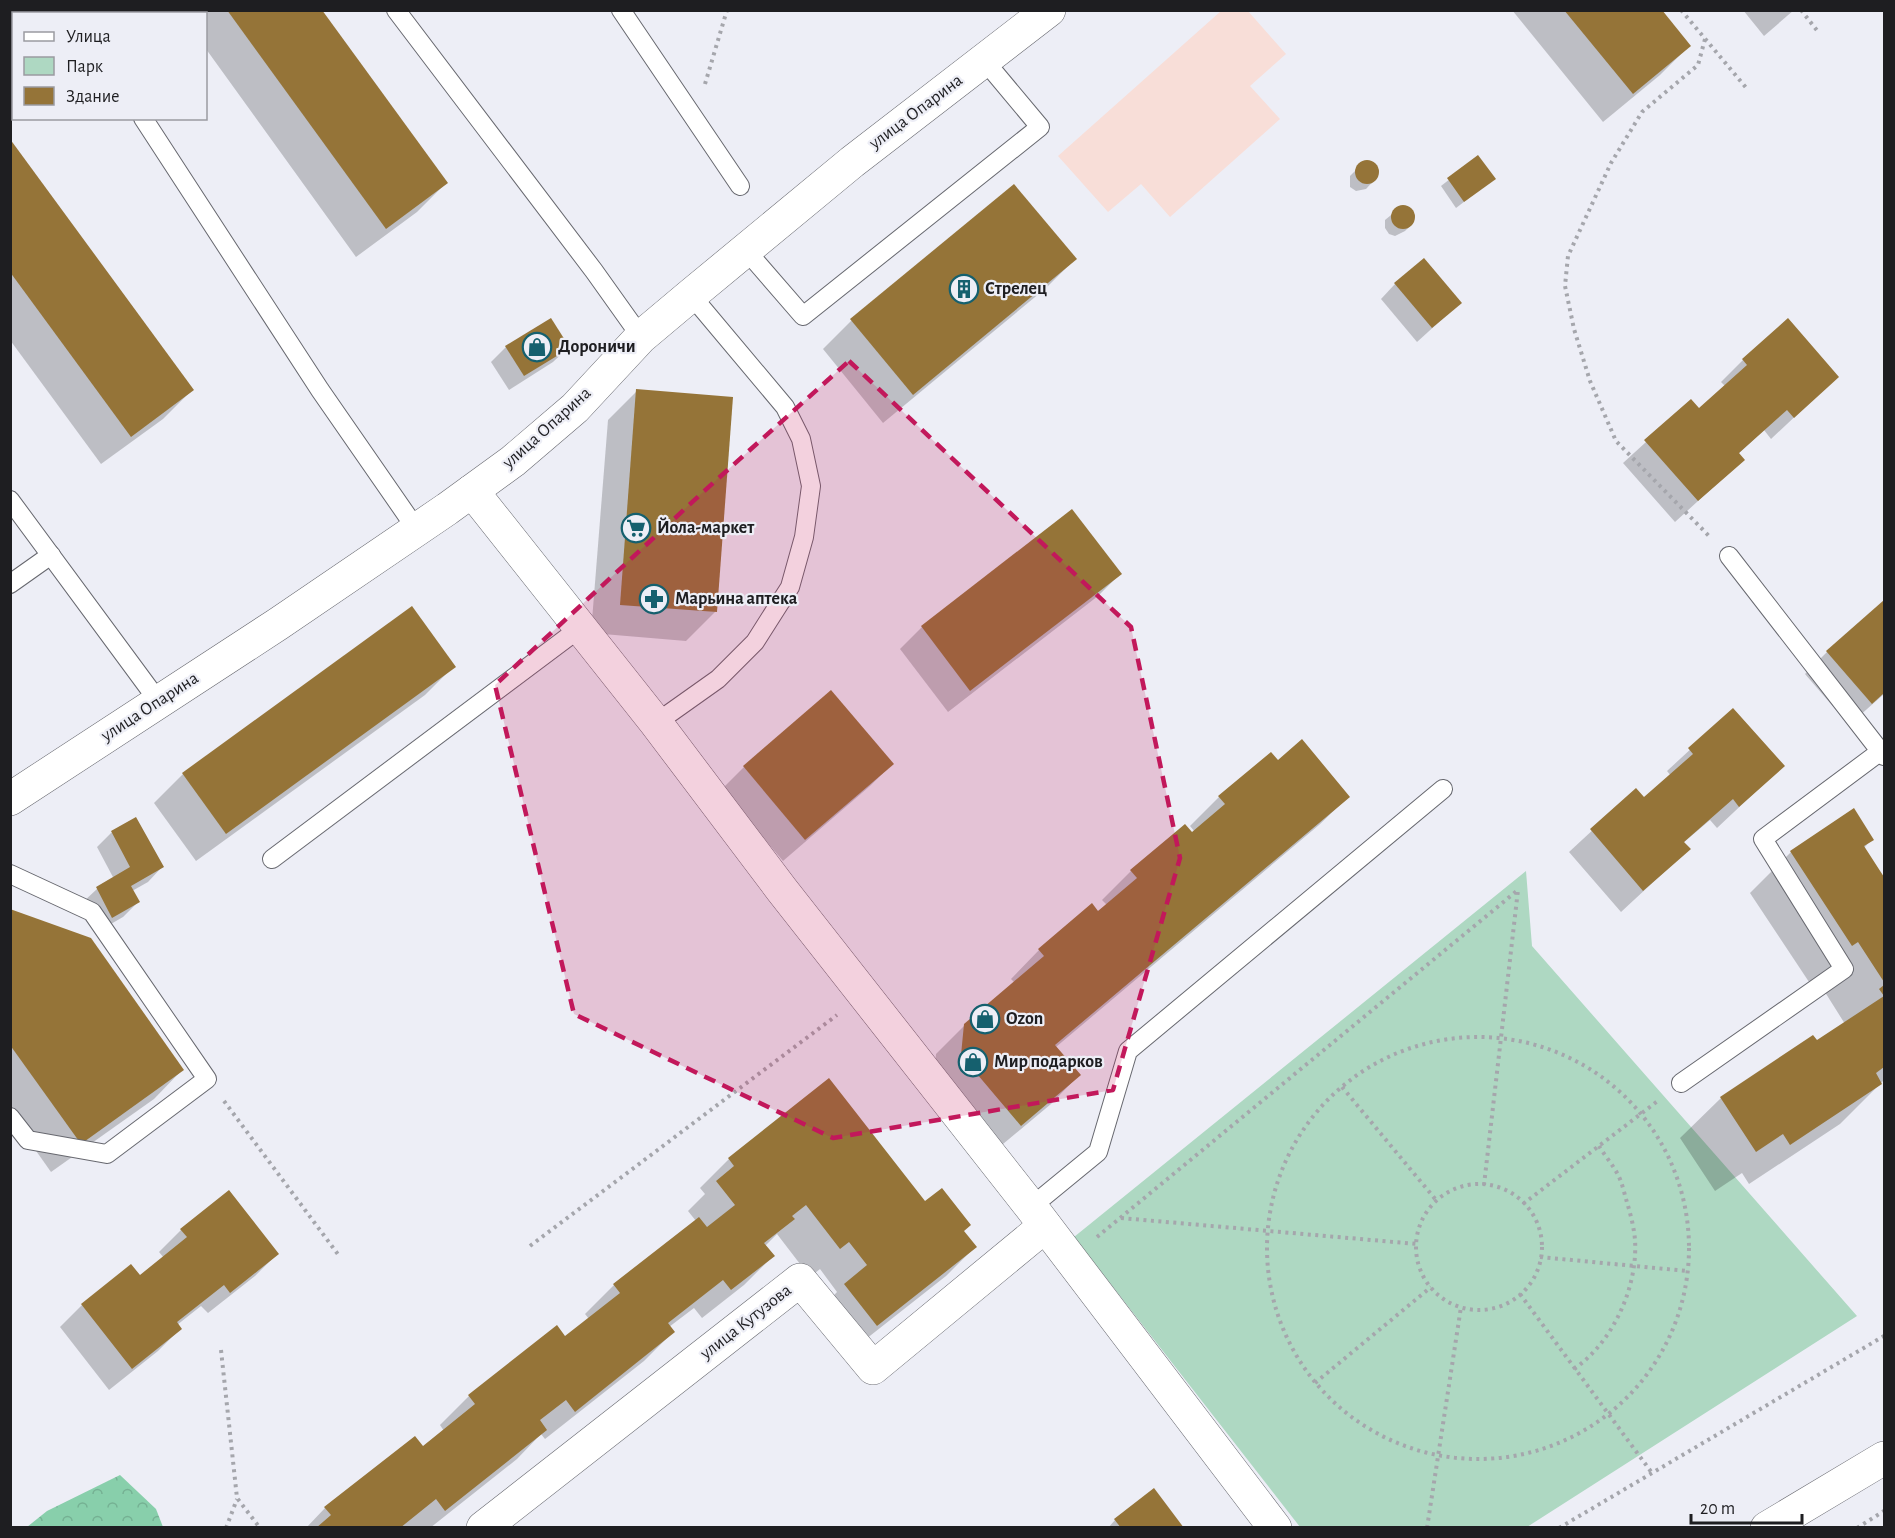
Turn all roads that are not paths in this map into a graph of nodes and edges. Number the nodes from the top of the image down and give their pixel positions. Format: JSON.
{"nodes":[{"id":1,"x":396,"y":10,"type":"edge"},
{"id":2,"x":621,"y":10,"type":"edge"},
{"id":3,"x":1049,"y":10,"type":"edge"},
{"id":4,"x":984,"y":60,"type":"junction"},
{"id":5,"x":143,"y":120,"type":"edge"},
{"id":6,"x":740,"y":186,"type":"dead end"},
{"id":7,"x":746,"y":249,"type":"junction"},
{"id":8,"x":691,"y":295,"type":"junction"},
{"id":9,"x":640,"y":337,"type":"junction"},
{"id":10,"x":472,"y":490,"type":"junction"},
{"id":11,"x":10,"y":500,"type":"edge"},
{"id":12,"x":417,"y":530,"type":"junction"},
{"id":13,"x":51,"y":555,"type":"junction"},
{"id":14,"x":1729,"y":556,"type":"road end"},
{"id":15,"x":10,"y":584,"type":"edge"},
{"id":16,"x":580,"y":628,"type":"junction"},
{"id":17,"x":159,"y":702,"type":"junction"},
{"id":18,"x":656,"y":723,"type":"junction"},
{"id":19,"x":1883,"y":753,"type":"edge"},
{"id":20,"x":1443,"y":789,"type":"dead end"},
{"id":21,"x":10,"y":799,"type":"edge"},
{"id":22,"x":272,"y":859,"type":"dead end"},
{"id":23,"x":10,"y":874,"type":"edge"},
{"id":24,"x":1681,"y":1083,"type":"road end"},
{"id":25,"x":10,"y":1117,"type":"edge"},
{"id":26,"x":1038,"y":1216,"type":"junction"},
{"id":27,"x":1884,"y":1458,"type":"edge"},
{"id":28,"x":483,"y":1527,"type":"edge"},
{"id":29,"x":1275,"y":1527,"type":"edge"},
{"id":30,"x":1767,"y":1527,"type":"edge"}],
"edges":[{"from":1,"to":9,"type":"lane"},
{"from":2,"to":6,"type":"lane"},
{"from":3,"to":4,"type":"street","name":"улица Опарина"},
{"from":4,"to":7,"type":"street","name":"улица Опарина"},
{"from":4,"to":7,"type":"lane"},
{"from":5,"to":12,"type":"lane"},
{"from":7,"to":8,"type":"street","name":"улица Опарина"},
{"from":8,"to":9,"type":"street","name":"улица Опарина"},
{"from":8,"to":18,"type":"lane"},
{"from":9,"to":10,"type":"street","name":"улица Опарина"},
{"from":10,"to":12,"type":"street","name":"улица Опарина"},
{"from":10,"to":16,"type":"street"},
{"from":11,"to":13,"type":"lane"},
{"from":12,"to":17,"type":"street","name":"улица Опарина"},
{"from":13,"to":15,"type":"lane"},
{"from":13,"to":17,"type":"lane"},
{"from":14,"to":19,"type":"lane"},
{"from":16,"to":18,"type":"street"},
{"from":16,"to":22,"type":"lane"},
{"from":17,"to":21,"type":"street","name":"улица Опарина"},
{"from":18,"to":26,"type":"street"},
{"from":19,"to":24,"type":"lane"},
{"from":20,"to":26,"type":"lane"},
{"from":23,"to":25,"type":"lane"},
{"from":26,"to":28,"type":"street","name":"улица Кутузова"},
{"from":26,"to":29,"type":"street"},
{"from":27,"to":30,"type":"street"}]}
